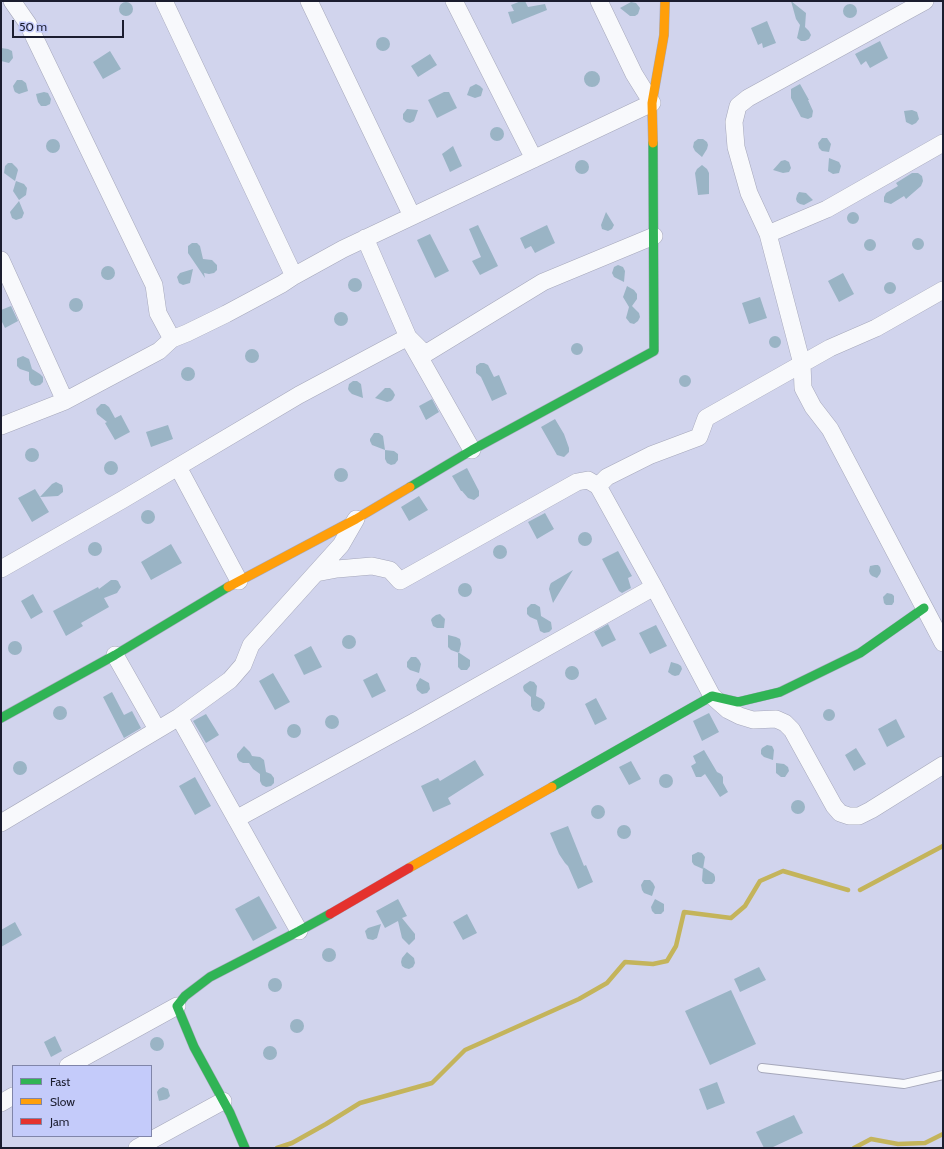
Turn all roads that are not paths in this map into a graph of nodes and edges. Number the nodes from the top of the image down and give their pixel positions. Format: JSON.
{"nodes":[{"id":1,"x":12,"y":1,"type":"edge"},
{"id":2,"x":164,"y":1,"type":"edge"},
{"id":3,"x":309,"y":1,"type":"edge"},
{"id":4,"x":454,"y":1,"type":"edge"},
{"id":5,"x":599,"y":1,"type":"edge"},
{"id":6,"x":665,"y":1,"type":"edge"},
{"id":7,"x":925,"y":1,"type":"edge"},
{"id":8,"x":652,"y":103,"type":"junction"},
{"id":9,"x":943,"y":143,"type":"edge"},
{"id":10,"x":534,"y":159,"type":"junction"},
{"id":11,"x":412,"y":216,"type":"junction"},
{"id":12,"x":768,"y":234,"type":"junction"},
{"id":13,"x":654,"y":236,"type":"junction"},
{"id":14,"x":365,"y":238,"type":"junction"},
{"id":15,"x":1,"y":260,"type":"edge"},
{"id":16,"x":294,"y":276,"type":"junction"},
{"id":17,"x":943,"y":290,"type":"edge"},
{"id":18,"x":408,"y":337,"type":"junction"},
{"id":19,"x":172,"y":340,"type":"junction"},
{"id":20,"x":802,"y":364,"type":"junction"},
{"id":21,"x":65,"y":400,"type":"junction"},
{"id":22,"x":1,"y":426,"type":"edge"},
{"id":23,"x":472,"y":450,"type":"junction"},
{"id":24,"x":178,"y":467,"type":"junction"},
{"id":25,"x":598,"y":486,"type":"junction"},
{"id":26,"x":356,"y":519,"type":"junction"},
{"id":27,"x":1,"y":570,"type":"edge"},
{"id":28,"x":316,"y":573,"type":"junction"},
{"id":29,"x":239,"y":581,"type":"junction"},
{"id":30,"x":654,"y":586,"type":"junction"},
{"id":31,"x":924,"y":608,"type":"junction"},
{"id":32,"x":943,"y":643,"type":"edge"},
{"id":33,"x":115,"y":654,"type":"junction"},
{"id":34,"x":712,"y":696,"type":"junction"},
{"id":35,"x":179,"y":717,"type":"junction"},
{"id":36,"x":1,"y":718,"type":"edge"},
{"id":37,"x":157,"y":729,"type":"junction"},
{"id":38,"x":943,"y":765,"type":"edge"},
{"id":39,"x":236,"y":818,"type":"junction"},
{"id":40,"x":1,"y":823,"type":"edge"},
{"id":41,"x":299,"y":931,"type":"junction"},
{"id":42,"x":177,"y":1006,"type":"junction"},
{"id":43,"x":70,"y":1065,"type":"edge"},
{"id":44,"x":762,"y":1068,"type":"dead end"},
{"id":45,"x":943,"y":1075,"type":"edge"},
{"id":46,"x":12,"y":1097,"type":"edge"},
{"id":47,"x":223,"y":1101,"type":"junction"},
{"id":48,"x":1,"y":1103,"type":"edge"},
{"id":49,"x":136,"y":1148,"type":"edge"},
{"id":50,"x":245,"y":1148,"type":"edge"}],
"edges":[{"from":1,"to":19,"type":"street"},
{"from":2,"to":16,"type":"street"},
{"from":3,"to":11,"type":"street"},
{"from":4,"to":10,"type":"street"},
{"from":5,"to":8,"type":"street"},
{"from":6,"to":8,"type":"street"},
{"from":7,"to":12,"type":"street"},
{"from":8,"to":10,"type":"street"},
{"from":8,"to":13,"type":"street"},
{"from":9,"to":12,"type":"street"},
{"from":10,"to":11,"type":"street"},
{"from":11,"to":14,"type":"street"},
{"from":12,"to":20,"type":"street"},
{"from":13,"to":18,"type":"street"},
{"from":13,"to":23,"type":"street"},
{"from":14,"to":16,"type":"street"},
{"from":14,"to":18,"type":"street"},
{"from":15,"to":21,"type":"street"},
{"from":16,"to":19,"type":"street"},
{"from":17,"to":20,"type":"street"},
{"from":18,"to":23,"type":"street"},
{"from":18,"to":24,"type":"street"},
{"from":19,"to":21,"type":"street"},
{"from":20,"to":25,"type":"street"},
{"from":20,"to":31,"type":"street"},
{"from":21,"to":22,"type":"street"},
{"from":23,"to":26,"type":"street"},
{"from":24,"to":27,"type":"street"},
{"from":24,"to":29,"type":"street"},
{"from":25,"to":28,"type":"street"},
{"from":25,"to":30,"type":"street"},
{"from":26,"to":28,"type":"street"},
{"from":26,"to":29,"type":"street"},
{"from":28,"to":35,"type":"street"},
{"from":29,"to":33,"type":"street"},
{"from":30,"to":34,"type":"street"},
{"from":30,"to":39,"type":"street"},
{"from":31,"to":32,"type":"street"},
{"from":31,"to":34,"type":"street"},
{"from":33,"to":36,"type":"street"},
{"from":33,"to":37,"type":"street"},
{"from":34,"to":38,"type":"street"},
{"from":34,"to":41,"type":"street"},
{"from":35,"to":37,"type":"street"},
{"from":35,"to":39,"type":"street"},
{"from":37,"to":40,"type":"street"},
{"from":39,"to":41,"type":"street"},
{"from":41,"to":42,"type":"street"},
{"from":42,"to":43,"type":"street"},
{"from":42,"to":47,"type":"street"},
{"from":44,"to":45,"type":"lane"},
{"from":46,"to":48,"type":"street"},
{"from":47,"to":49,"type":"street"},
{"from":47,"to":50,"type":"street"}]}
